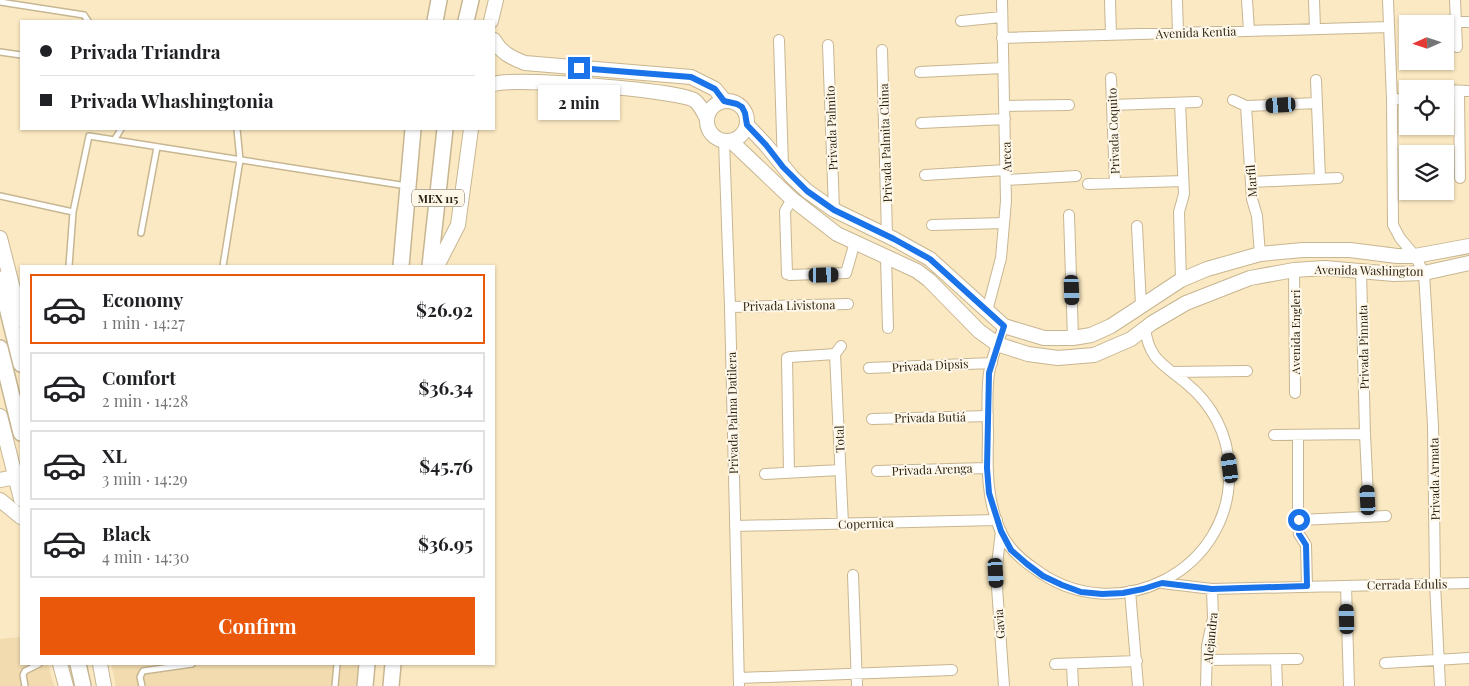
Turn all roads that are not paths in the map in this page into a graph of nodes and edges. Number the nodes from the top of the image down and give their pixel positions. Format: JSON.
{"nodes":[{"id":1,"x":439,"y":0,"type":"edge"},
{"id":2,"x":471,"y":0,"type":"edge"},
{"id":3,"x":496,"y":0,"type":"edge"},
{"id":4,"x":1002,"y":0,"type":"edge"},
{"id":5,"x":1110,"y":0,"type":"edge"},
{"id":6,"x":1176,"y":0,"type":"edge"},
{"id":7,"x":1247,"y":0,"type":"edge"},
{"id":8,"x":1314,"y":0,"type":"edge"},
{"id":9,"x":1388,"y":0,"type":"edge"},
{"id":10,"x":1455,"y":0,"type":"edge"},
{"id":11,"x":0,"y":2,"type":"edge"},
{"id":12,"x":1002,"y":17,"type":"junction"},
{"id":13,"x":87,"y":20,"type":"edge"},
{"id":14,"x":435,"y":20,"type":"edge"},
{"id":15,"x":466,"y":20,"type":"edge"},
{"id":16,"x":491,"y":20,"type":"edge"},
{"id":17,"x":961,"y":21,"type":"dead end"},
{"id":18,"x":1456,"y":22,"type":"junction"},
{"id":19,"x":1469,"y":22,"type":"edge"},
{"id":20,"x":1390,"y":27,"type":"junction"},
{"id":21,"x":1315,"y":29,"type":"junction"},
{"id":22,"x":1248,"y":31,"type":"junction"},
{"id":23,"x":1178,"y":33,"type":"junction"},
{"id":24,"x":1111,"y":34,"type":"junction"},
{"id":25,"x":1002,"y":38,"type":"junction"},
{"id":26,"x":779,"y":40,"type":"dead end"},
{"id":27,"x":495,"y":42,"type":"edge"},
{"id":28,"x":828,"y":45,"type":"dead end"},
{"id":29,"x":1457,"y":48,"type":"dead end"},
{"id":30,"x":882,"y":50,"type":"dead end"},
{"id":31,"x":0,"y":52,"type":"edge"},
{"id":32,"x":20,"y":55,"type":"edge"},
{"id":33,"x":1003,"y":68,"type":"junction"},
{"id":34,"x":920,"y":72,"type":"dead end"},
{"id":35,"x":1111,"y":78,"type":"dead end"},
{"id":36,"x":1316,"y":80,"type":"dead end"},
{"id":37,"x":495,"y":84,"type":"edge"},
{"id":38,"x":1464,"y":91,"type":"edge"},
{"id":39,"x":1399,"y":99,"type":"edge"},
{"id":40,"x":1233,"y":100,"type":"dead end"},
{"id":41,"x":1392,"y":100,"type":"junction"},
{"id":42,"x":724,"y":101,"type":"junction"},
{"id":43,"x":1197,"y":102,"type":"dead end"},
{"id":44,"x":1180,"y":103,"type":"junction"},
{"id":45,"x":1317,"y":103,"type":"junction"},
{"id":46,"x":1068,"y":105,"type":"dead end"},
{"id":47,"x":1112,"y":105,"type":"junction"},
{"id":48,"x":1004,"y":106,"type":"junction"},
{"id":49,"x":1246,"y":106,"type":"junction"},
{"id":50,"x":707,"y":119,"type":"junction"},
{"id":51,"x":1005,"y":119,"type":"junction"},
{"id":52,"x":921,"y":123,"type":"dead end"},
{"id":53,"x":747,"y":125,"type":"junction"},
{"id":54,"x":88,"y":130,"type":"edge"},
{"id":55,"x":120,"y":130,"type":"edge"},
{"id":56,"x":236,"y":130,"type":"edge"},
{"id":57,"x":413,"y":130,"type":"edge"},
{"id":58,"x":445,"y":130,"type":"edge"},
{"id":59,"x":471,"y":130,"type":"edge"},
{"id":60,"x":89,"y":136,"type":"junction"},
{"id":61,"x":115,"y":139,"type":"junction"},
{"id":62,"x":727,"y":141,"type":"junction"},
{"id":63,"x":157,"y":147,"type":"junction"},
{"id":64,"x":240,"y":160,"type":"junction"},
{"id":65,"x":1465,"y":161,"type":"edge"},
{"id":66,"x":783,"y":167,"type":"junction"},
{"id":67,"x":925,"y":175,"type":"dead end"},
{"id":68,"x":1006,"y":175,"type":"junction"},
{"id":69,"x":1076,"y":176,"type":"dead end"},
{"id":70,"x":1320,"y":178,"type":"junction"},
{"id":71,"x":1338,"y":178,"type":"dead end"},
{"id":72,"x":1460,"y":178,"type":"dead end"},
{"id":73,"x":1183,"y":181,"type":"junction"},
{"id":74,"x":1251,"y":182,"type":"junction"},
{"id":75,"x":1088,"y":184,"type":"dead end"},
{"id":76,"x":1115,"y":184,"type":"junction"},
{"id":77,"x":408,"y":186,"type":"junction"},
{"id":78,"x":0,"y":196,"type":"edge"},
{"id":79,"x":792,"y":199,"type":"junction"},
{"id":80,"x":834,"y":210,"type":"junction"},
{"id":81,"x":73,"y":212,"type":"junction"},
{"id":82,"x":1069,"y":215,"type":"dead end"},
{"id":83,"x":1004,"y":223,"type":"junction"},
{"id":84,"x":932,"y":225,"type":"dead end"},
{"id":85,"x":1137,"y":226,"type":"dead end"},
{"id":86,"x":141,"y":233,"type":"dead end"},
{"id":87,"x":887,"y":235,"type":"junction"},
{"id":88,"x":0,"y":238,"type":"edge"},
{"id":89,"x":855,"y":242,"type":"junction"},
{"id":90,"x":1469,"y":246,"type":"edge"},
{"id":91,"x":1260,"y":254,"type":"junction"},
{"id":92,"x":1415,"y":256,"type":"junction"},
{"id":93,"x":886,"y":257,"type":"junction"},
{"id":94,"x":1469,"y":263,"type":"edge"},
{"id":95,"x":69,"y":265,"type":"edge"},
{"id":96,"x":223,"y":265,"type":"edge"},
{"id":97,"x":401,"y":265,"type":"edge"},
{"id":98,"x":430,"y":265,"type":"edge"},
{"id":99,"x":438,"y":265,"type":"edge"},
{"id":100,"x":1294,"y":270,"type":"junction"},
{"id":101,"x":1361,"y":270,"type":"junction"},
{"id":102,"x":1424,"y":273,"type":"junction"},
{"id":103,"x":0,"y":279,"type":"edge"},
{"id":104,"x":1180,"y":280,"type":"junction"},
{"id":105,"x":848,"y":304,"type":"dead end"},
{"id":106,"x":1141,"y":305,"type":"junction"},
{"id":107,"x":730,"y":307,"type":"junction"},
{"id":108,"x":987,"y":311,"type":"junction"},
{"id":109,"x":20,"y":316,"type":"edge"},
{"id":110,"x":1004,"y":326,"type":"junction"},
{"id":111,"x":888,"y":328,"type":"dead end"},
{"id":112,"x":1145,"y":328,"type":"junction"},
{"id":113,"x":1073,"y":338,"type":"junction"},
{"id":114,"x":997,"y":344,"type":"junction"},
{"id":115,"x":0,"y":348,"type":"edge"},
{"id":116,"x":20,"y":360,"type":"edge"},
{"id":117,"x":992,"y":363,"type":"junction"},
{"id":118,"x":869,"y":368,"type":"dead end"},
{"id":119,"x":1247,"y":371,"type":"dead end"},
{"id":120,"x":1172,"y":372,"type":"junction"},
{"id":121,"x":1295,"y":393,"type":"dead end"},
{"id":122,"x":0,"y":416,"type":"edge"},
{"id":123,"x":988,"y":416,"type":"junction"},
{"id":124,"x":872,"y":419,"type":"dead end"},
{"id":125,"x":1365,"y":428,"type":"junction"},
{"id":126,"x":20,"y":430,"type":"edge"},
{"id":127,"x":1274,"y":435,"type":"dead end"},
{"id":128,"x":1298,"y":435,"type":"junction"},
{"id":129,"x":11,"y":457,"type":"edge"},
{"id":130,"x":987,"y":468,"type":"junction"},
{"id":131,"x":840,"y":470,"type":"junction"},
{"id":132,"x":876,"y":471,"type":"dead end"},
{"id":133,"x":788,"y":472,"type":"junction"},
{"id":134,"x":765,"y":474,"type":"dead end"},
{"id":135,"x":19,"y":477,"type":"edge"},
{"id":136,"x":0,"y":480,"type":"edge"},
{"id":137,"x":0,"y":500,"type":"edge"},
{"id":138,"x":20,"y":516,"type":"edge"},
{"id":139,"x":1386,"y":516,"type":"dead end"},
{"id":140,"x":1370,"y":517,"type":"junction"},
{"id":141,"x":997,"y":520,"type":"junction"},
{"id":142,"x":1299,"y":520,"type":"junction"},
{"id":143,"x":843,"y":524,"type":"junction"},
{"id":144,"x":735,"y":526,"type":"junction"},
{"id":145,"x":1001,"y":531,"type":"junction"},
{"id":146,"x":853,"y":575,"type":"dead end"},
{"id":147,"x":1469,"y":582,"type":"edge"},
{"id":148,"x":1162,"y":583,"type":"junction"},
{"id":149,"x":1435,"y":583,"type":"junction"},
{"id":150,"x":1307,"y":586,"type":"junction"},
{"id":151,"x":1346,"y":586,"type":"junction"},
{"id":152,"x":1212,"y":589,"type":"junction"},
{"id":153,"x":1130,"y":591,"type":"junction"},
{"id":154,"x":1469,"y":658,"type":"edge"},
{"id":155,"x":1298,"y":659,"type":"dead end"},
{"id":156,"x":1439,"y":659,"type":"junction"},
{"id":157,"x":1207,"y":660,"type":"junction"},
{"id":158,"x":1276,"y":660,"type":"junction"},
{"id":159,"x":1137,"y":661,"type":"junction"},
{"id":160,"x":1385,"y":663,"type":"dead end"},
{"id":161,"x":1055,"y":664,"type":"dead end"},
{"id":162,"x":1072,"y":664,"type":"junction"},
{"id":163,"x":37,"y":665,"type":"edge"},
{"id":164,"x":60,"y":665,"type":"edge"},
{"id":165,"x":78,"y":665,"type":"edge"},
{"id":166,"x":88,"y":665,"type":"edge"},
{"id":167,"x":100,"y":665,"type":"edge"},
{"id":168,"x":185,"y":665,"type":"edge"},
{"id":169,"x":337,"y":665,"type":"edge"},
{"id":170,"x":367,"y":665,"type":"edge"},
{"id":171,"x":393,"y":665,"type":"edge"},
{"id":172,"x":952,"y":670,"type":"dead end"},
{"id":173,"x":856,"y":674,"type":"junction"},
{"id":174,"x":739,"y":682,"type":"edge"},
{"id":175,"x":25,"y":686,"type":"edge"},
{"id":176,"x":66,"y":686,"type":"edge"},
{"id":177,"x":83,"y":686,"type":"edge"},
{"id":178,"x":93,"y":686,"type":"edge"},
{"id":179,"x":104,"y":686,"type":"edge"},
{"id":180,"x":142,"y":686,"type":"edge"},
{"id":181,"x":336,"y":686,"type":"edge"},
{"id":182,"x":365,"y":686,"type":"edge"},
{"id":183,"x":392,"y":686,"type":"edge"},
{"id":184,"x":856,"y":686,"type":"edge"},
{"id":185,"x":1004,"y":686,"type":"edge"},
{"id":186,"x":1073,"y":686,"type":"edge"},
{"id":187,"x":1138,"y":686,"type":"edge"},
{"id":188,"x":1206,"y":686,"type":"edge"},
{"id":189,"x":1277,"y":686,"type":"edge"},
{"id":190,"x":1349,"y":686,"type":"edge"},
{"id":191,"x":1440,"y":686,"type":"edge"}],
"edges":[{"from":1,"to":14,"type":"main road"},
{"from":2,"to":15,"type":"main road"},
{"from":3,"to":16,"type":"main road"},
{"from":4,"to":12,"type":"street","name":"Areca"},
{"from":5,"to":24,"type":"street"},
{"from":6,"to":23,"type":"street"},
{"from":7,"to":22,"type":"street"},
{"from":8,"to":21,"type":"street"},
{"from":9,"to":20,"type":"street"},
{"from":10,"to":18,"type":"street"},
{"from":11,"to":13,"type":"lane"},
{"from":12,"to":17,"type":"street"},
{"from":12,"to":25,"type":"street","name":"Areca"},
{"from":18,"to":19,"type":"street"},
{"from":18,"to":29,"type":"street"},
{"from":20,"to":21,"type":"street","name":"Avenida Kentia"},
{"from":20,"to":41,"type":"street"},
{"from":21,"to":22,"type":"street","name":"Avenida Kentia"},
{"from":22,"to":23,"type":"street","name":"Avenida Kentia"},
{"from":23,"to":24,"type":"street","name":"Avenida Kentia"},
{"from":24,"to":25,"type":"street","name":"Avenida Kentia"},
{"from":25,"to":33,"type":"street","name":"Areca"},
{"from":26,"to":66,"type":"street"},
{"from":27,"to":42,"type":"main road"},
{"from":28,"to":80,"type":"street","name":"Privada Palmito"},
{"from":30,"to":87,"type":"street","name":"Privada Palmita China"},
{"from":31,"to":32,"type":"lane"},
{"from":33,"to":34,"type":"street"},
{"from":33,"to":48,"type":"street","name":"Areca"},
{"from":35,"to":47,"type":"street","name":"Privada Coquito"},
{"from":36,"to":45,"type":"street"},
{"from":37,"to":50,"type":"main road"},
{"from":38,"to":65,"type":"street"},
{"from":39,"to":41,"type":"street"},
{"from":40,"to":49,"type":"street"},
{"from":41,"to":92,"type":"street"},
{"from":42,"to":50,"type":"main road"},
{"from":42,"to":53,"type":"main road"},
{"from":43,"to":44,"type":"street"},
{"from":44,"to":47,"type":"street"},
{"from":44,"to":73,"type":"street"},
{"from":45,"to":49,"type":"street"},
{"from":45,"to":70,"type":"street"},
{"from":46,"to":48,"type":"street"},
{"from":47,"to":76,"type":"street","name":"Privada Coquito"},
{"from":48,"to":51,"type":"street","name":"Areca"},
{"from":49,"to":74,"type":"street","name":"Marfil"},
{"from":50,"to":62,"type":"main road"},
{"from":51,"to":52,"type":"street"},
{"from":51,"to":68,"type":"street","name":"Areca"},
{"from":53,"to":62,"type":"main road"},
{"from":53,"to":66,"type":"main road","name":"Avenida Washington"},
{"from":54,"to":60,"type":"lane"},
{"from":55,"to":61,"type":"lane"},
{"from":56,"to":64,"type":"lane"},
{"from":57,"to":77,"type":"main road","number":"MEX 115"},
{"from":58,"to":98,"type":"main road","number":"MEX 115"},
{"from":59,"to":99,"type":"main road"},
{"from":60,"to":61,"type":"lane"},
{"from":60,"to":81,"type":"lane"},
{"from":61,"to":63,"type":"lane"},
{"from":62,"to":79,"type":"main road","name":"Avenida Washington"},
{"from":62,"to":107,"type":"street","name":"Privada Palma Datilera"},
{"from":63,"to":64,"type":"lane"},
{"from":63,"to":86,"type":"lane"},
{"from":64,"to":77,"type":"lane"},
{"from":64,"to":96,"type":"lane"},
{"from":65,"to":72,"type":"street"},
{"from":66,"to":80,"type":"main road","name":"Avenida Washington"},
{"from":67,"to":68,"type":"street"},
{"from":68,"to":69,"type":"street"},
{"from":68,"to":83,"type":"street","name":"Areca"},
{"from":70,"to":71,"type":"street"},
{"from":70,"to":74,"type":"street"},
{"from":73,"to":76,"type":"street"},
{"from":73,"to":104,"type":"street"},
{"from":74,"to":91,"type":"street","name":"Marfil"},
{"from":75,"to":76,"type":"street"},
{"from":77,"to":97,"type":"main road","number":"MEX 115"},
{"from":78,"to":81,"type":"lane"},
{"from":79,"to":89,"type":"main road","name":"Avenida Washington"},
{"from":79,"to":89,"type":"street"},
{"from":80,"to":87,"type":"main road","name":"Avenida Washington"},
{"from":81,"to":95,"type":"lane"},
{"from":82,"to":113,"type":"street"},
{"from":83,"to":84,"type":"street"},
{"from":83,"to":108,"type":"street","name":"Areca"},
{"from":85,"to":106,"type":"street"},
{"from":87,"to":108,"type":"main road","name":"Avenida Washington"},
{"from":88,"to":109,"type":"main road"},
{"from":89,"to":93,"type":"main road","name":"Avenida Washington"},
{"from":90,"to":92,"type":"main road","name":"Avenida Washington"},
{"from":91,"to":92,"type":"main road","name":"Avenida Washington"},
{"from":91,"to":104,"type":"main road","name":"Avenida Washington"},
{"from":92,"to":102,"type":"street"},
{"from":93,"to":111,"type":"street"},
{"from":93,"to":114,"type":"main road","name":"Avenida Washington"},
{"from":94,"to":102,"type":"main road","name":"Avenida Washington"},
{"from":100,"to":101,"type":"main road","name":"Avenida Washington"},
{"from":100,"to":112,"type":"main road","name":"Avenida Washington"},
{"from":100,"to":121,"type":"street","name":"Avenida Engleri"},
{"from":101,"to":102,"type":"main road","name":"Avenida Washington"},
{"from":101,"to":125,"type":"street","name":"Privada Pinnata"},
{"from":102,"to":149,"type":"street","name":"Privada Armata"},
{"from":103,"to":116,"type":"main road"},
{"from":104,"to":106,"type":"main road","name":"Avenida Washington"},
{"from":105,"to":107,"type":"street","name":"Privada Livistona"},
{"from":106,"to":113,"type":"main road","name":"Avenida Washington"},
{"from":107,"to":144,"type":"street","name":"Privada Palma Datilera"},
{"from":108,"to":110,"type":"main road","name":"Avenida Washington"},
{"from":110,"to":113,"type":"main road","name":"Avenida Washington"},
{"from":110,"to":114,"type":"street"},
{"from":112,"to":114,"type":"main road","name":"Avenida Washington"},
{"from":112,"to":120,"type":"street"},
{"from":114,"to":117,"type":"street"},
{"from":115,"to":126,"type":"main road"},
{"from":117,"to":118,"type":"street","name":"Privada Dipsis"},
{"from":117,"to":123,"type":"street"},
{"from":119,"to":120,"type":"street"},
{"from":120,"to":148,"type":"street"},
{"from":122,"to":129,"type":"main road"},
{"from":123,"to":124,"type":"street","name":"Privada Butiá"},
{"from":123,"to":130,"type":"street"},
{"from":125,"to":128,"type":"street"},
{"from":125,"to":140,"type":"street","name":"Privada Pinnata"},
{"from":127,"to":128,"type":"street"},
{"from":128,"to":142,"type":"street"},
{"from":129,"to":135,"type":"main road"},
{"from":130,"to":132,"type":"street","name":"Privada Arenga"},
{"from":130,"to":141,"type":"street"},
{"from":131,"to":133,"type":"street"},
{"from":131,"to":133,"type":"street","name":"Total"},
{"from":131,"to":143,"type":"street","name":"Total"},
{"from":133,"to":134,"type":"street"},
{"from":135,"to":136,"type":"main road"},
{"from":137,"to":138,"type":"main road"},
{"from":139,"to":140,"type":"street"},
{"from":140,"to":142,"type":"street"},
{"from":141,"to":143,"type":"street","name":"Copernica"},
{"from":141,"to":145,"type":"street"},
{"from":142,"to":150,"type":"street"},
{"from":143,"to":144,"type":"street","name":"Copernica"},
{"from":144,"to":174,"type":"street","name":"Privada Palma Datilera"},
{"from":145,"to":153,"type":"street"},
{"from":145,"to":185,"type":"street","name":"Gavia"},
{"from":146,"to":173,"type":"street"},
{"from":147,"to":149,"type":"street","name":"Cerrada Edulis"},
{"from":148,"to":152,"type":"street","name":"Cerrada Edulis"},
{"from":148,"to":153,"type":"street"},
{"from":149,"to":151,"type":"street","name":"Cerrada Edulis"},
{"from":149,"to":156,"type":"street","name":"Privada Armata"},
{"from":150,"to":151,"type":"street","name":"Cerrada Edulis"},
{"from":150,"to":152,"type":"street","name":"Cerrada Edulis"},
{"from":151,"to":190,"type":"street"},
{"from":152,"to":157,"type":"street","name":"Alejandra"},
{"from":153,"to":159,"type":"street"},
{"from":154,"to":156,"type":"street"},
{"from":155,"to":158,"type":"street"},
{"from":156,"to":160,"type":"street"},
{"from":156,"to":191,"type":"street","name":"Privada Armata"},
{"from":157,"to":158,"type":"street"},
{"from":157,"to":188,"type":"street","name":"Alejandra"},
{"from":158,"to":189,"type":"street"},
{"from":159,"to":162,"type":"street"},
{"from":159,"to":187,"type":"street"},
{"from":161,"to":162,"type":"street"},
{"from":162,"to":186,"type":"street"},
{"from":163,"to":175,"type":"lane"},
{"from":164,"to":176,"type":"main road"},
{"from":165,"to":177,"type":"main road"},
{"from":166,"to":178,"type":"main road"},
{"from":167,"to":179,"type":"main road"},
{"from":168,"to":180,"type":"lane"},
{"from":169,"to":181,"type":"lane"},
{"from":170,"to":182,"type":"main road"},
{"from":171,"to":183,"type":"main road"},
{"from":172,"to":173,"type":"street"},
{"from":173,"to":174,"type":"street"},
{"from":173,"to":184,"type":"street"}]}
